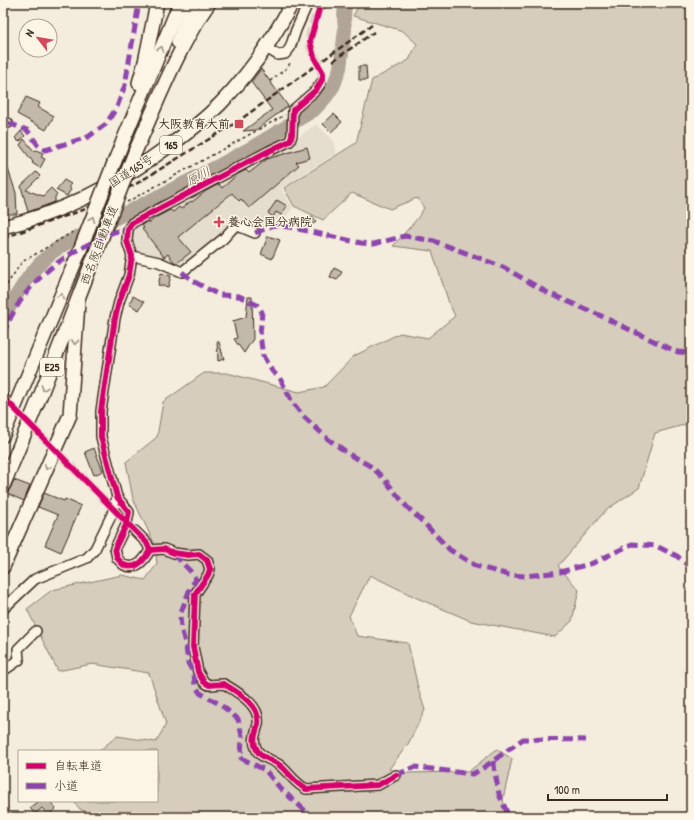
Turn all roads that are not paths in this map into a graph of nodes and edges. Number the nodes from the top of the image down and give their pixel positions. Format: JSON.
{"nodes":[{"id":1,"x":157,"y":3,"type":"edge"},
{"id":2,"x":180,"y":3,"type":"edge"},
{"id":3,"x":193,"y":3,"type":"edge"},
{"id":4,"x":208,"y":3,"type":"edge"},
{"id":5,"x":292,"y":3,"type":"edge"},
{"id":6,"x":308,"y":3,"type":"edge"},
{"id":7,"x":266,"y":48,"type":"junction"},
{"id":8,"x":321,"y":83,"type":"dead end"},
{"id":9,"x":135,"y":152,"type":"junction"},
{"id":10,"x":114,"y":163,"type":"junction"},
{"id":11,"x":3,"y":227,"type":"edge"},
{"id":12,"x":254,"y":233,"type":"dead end"},
{"id":13,"x":132,"y":256,"type":"junction"},
{"id":14,"x":78,"y":303,"type":"junction"},
{"id":15,"x":3,"y":435,"type":"edge"},
{"id":16,"x":3,"y":486,"type":"edge"},
{"id":17,"x":117,"y":496,"type":"junction"},
{"id":18,"x":135,"y":531,"type":"tunnel mouth"},
{"id":19,"x":150,"y":550,"type":"junction"},
{"id":20,"x":3,"y":568,"type":"edge"},
{"id":21,"x":3,"y":609,"type":"edge"},
{"id":22,"x":36,"y":630,"type":"dead end"},
{"id":23,"x":3,"y":671,"type":"edge"},
{"id":24,"x":396,"y":775,"type":"dead end"}],
"edges":[{"from":1,"to":10,"type":"highway"},
{"from":10,"to":2,"type":"highway","name":"西名阪自動車道","number":"E25","one_way":true},
{"from":3,"to":9,"type":"highway","name":"西名阪自動車道","number":"E25"},
{"from":4,"to":9,"type":"highway"},
{"from":5,"to":7,"type":"highway","name":"国道165号","number":"165"},
{"from":6,"to":7,"type":"street"},
{"from":7,"to":11,"type":"highway","name":"国道165号","number":"165"},
{"from":8,"to":13,"type":"street"},
{"from":9,"to":14,"type":"highway","name":"西名阪自動車道","number":"E25","bridge":true},
{"from":15,"to":10,"type":"highway","name":"西名阪自動車道","number":"E25","one_way":true,"bridge":true},
{"from":12,"to":13,"type":"street"},
{"from":13,"to":17,"type":"street"},
{"from":14,"to":16,"type":"highway","name":"西名阪自動車道","number":"E25","one_way":true},
{"from":14,"to":20,"type":"highway","one_way":true},
{"from":17,"to":19,"type":"street"},
{"from":17,"to":21,"type":"street"},
{"from":18,"to":19,"type":"street"},
{"from":19,"to":24,"type":"street"},
{"from":22,"to":23,"type":"street"}]}
